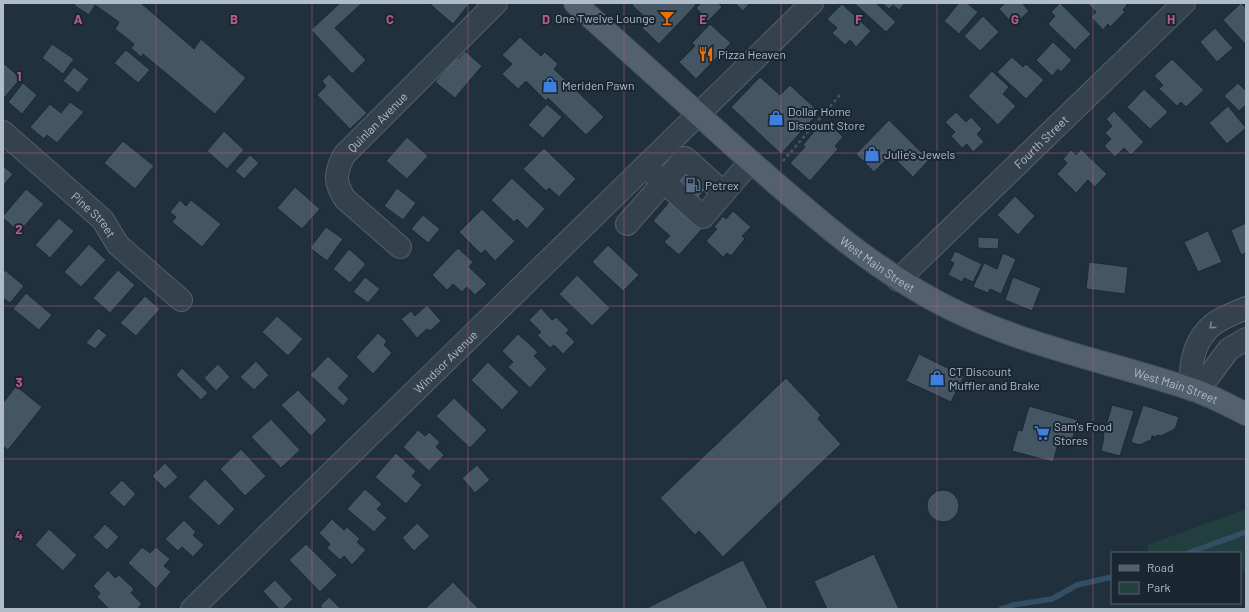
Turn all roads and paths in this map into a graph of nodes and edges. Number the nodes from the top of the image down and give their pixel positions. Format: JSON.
{"nodes":[{"id":1,"x":496,"y":3,"type":"edge"},
{"id":2,"x":575,"y":3,"type":"edge"},
{"id":3,"x":812,"y":3,"type":"edge"},
{"id":4,"x":1184,"y":3,"type":"edge"},
{"id":5,"x":840,"y":95,"type":"dead end"},
{"id":6,"x":698,"y":114,"type":"junction"},
{"id":7,"x":3,"y":132,"type":"edge"},
{"id":8,"x":751,"y":161,"type":"junction"},
{"id":9,"x":783,"y":161,"type":"dead end"},
{"id":10,"x":645,"y":165,"type":"junction"},
{"id":11,"x":664,"y":182,"type":"junction"},
{"id":12,"x":724,"y":193,"type":"junction"},
{"id":13,"x":627,"y":224,"type":"dead end"},
{"id":14,"x":400,"y":247,"type":"dead end"},
{"id":15,"x":898,"y":280,"type":"junction"},
{"id":16,"x":181,"y":300,"type":"dead end"},
{"id":17,"x":1246,"y":308,"type":"edge"},
{"id":18,"x":1246,"y":339,"type":"edge"},
{"id":19,"x":1193,"y":390,"type":"junction"},
{"id":20,"x":1246,"y":414,"type":"edge"},
{"id":21,"x":192,"y":609,"type":"edge"}],
"edges":[{"from":1,"to":14,"type":"street","name":"Quinlan Avenue"},
{"from":2,"to":6,"type":"main road","name":"West Main Street"},
{"from":3,"to":6,"type":"street","name":"Windsor Avenue"},
{"from":4,"to":15,"type":"street","name":"Fourth Street"},
{"from":5,"to":9,"type":"path"},
{"from":6,"to":8,"type":"main road","name":"West Main Street"},
{"from":6,"to":10,"type":"street","name":"Windsor Avenue"},
{"from":7,"to":16,"type":"street","name":"Pine Street"},
{"from":8,"to":12,"type":"street"},
{"from":8,"to":15,"type":"main road","name":"West Main Street"},
{"from":10,"to":11,"type":"street"},
{"from":10,"to":21,"type":"street","name":"Windsor Avenue"},
{"from":11,"to":12,"type":"street"},
{"from":11,"to":12,"type":"street"},
{"from":11,"to":13,"type":"street"},
{"from":15,"to":19,"type":"main road","name":"West Main Street"},
{"from":17,"to":19,"type":"street","one_way":true},
{"from":18,"to":19,"type":"street"},
{"from":19,"to":20,"type":"main road","name":"West Main Street"}]}
